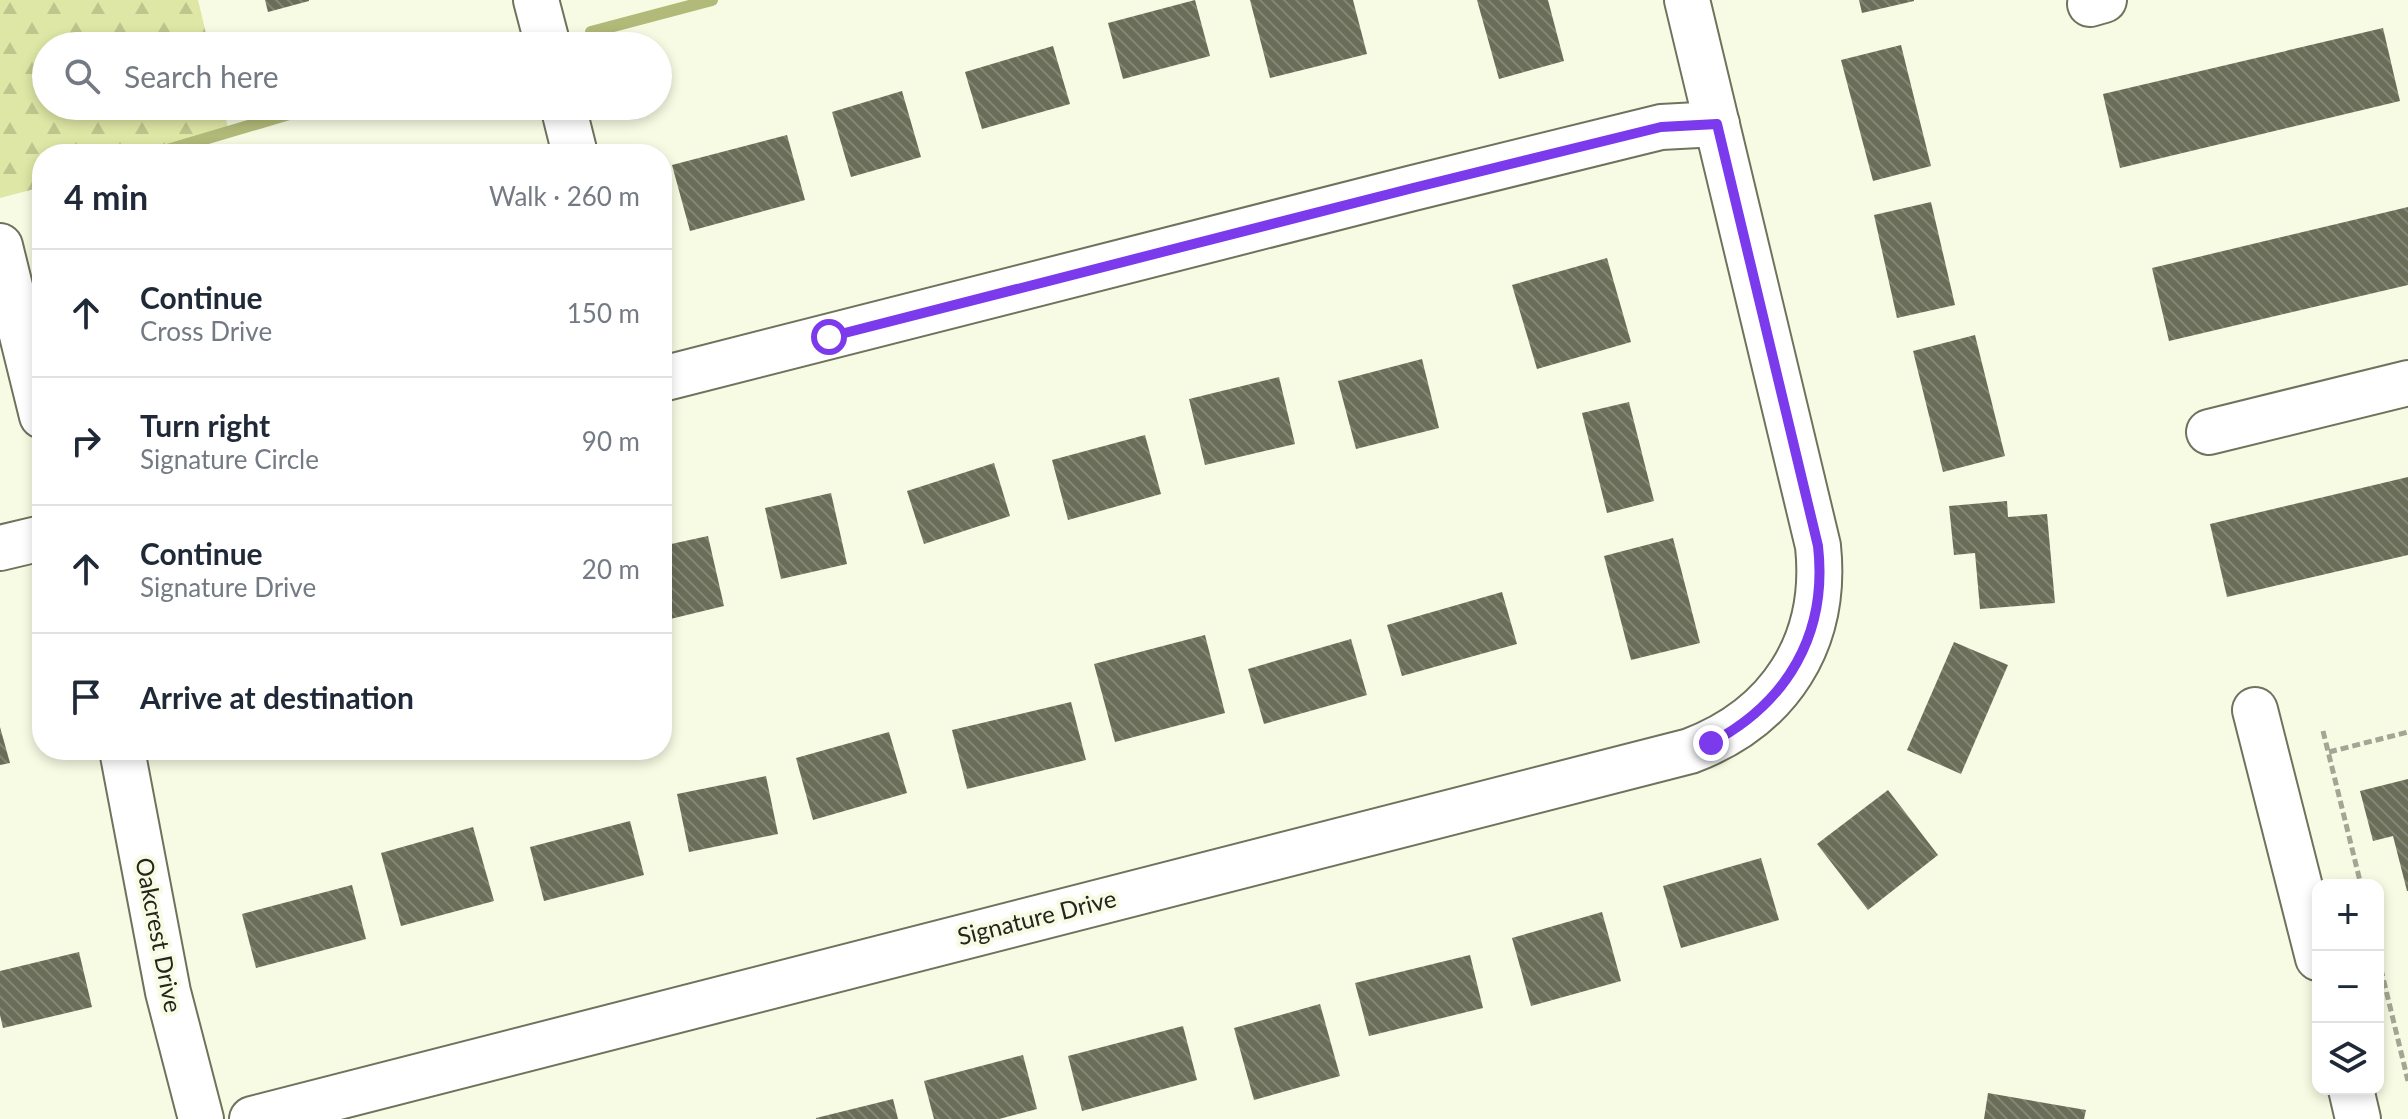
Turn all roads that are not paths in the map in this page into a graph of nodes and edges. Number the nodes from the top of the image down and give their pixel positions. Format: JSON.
{"nodes":[{"id":1,"x":536,"y":0,"type":"edge"},
{"id":2,"x":1687,"y":0,"type":"edge"},
{"id":3,"x":544,"y":32,"type":"edge"},
{"id":4,"x":566,"y":120,"type":"edge"},
{"id":5,"x":1717,"y":124,"type":"junction"},
{"id":6,"x":572,"y":144,"type":"edge"},
{"id":7,"x":0,"y":246,"type":"edge"},
{"id":8,"x":32,"y":376,"type":"edge"},
{"id":9,"x":672,"y":376,"type":"edge"},
{"id":10,"x":2408,"y":383,"type":"edge"},
{"id":11,"x":2209,"y":432,"type":"dead end"},
{"id":12,"x":32,"y":540,"type":"edge"},
{"id":13,"x":0,"y":548,"type":"edge"},
{"id":14,"x":2255,"y":710,"type":"dead end"},
{"id":15,"x":124,"y":760,"type":"edge"},
{"id":16,"x":2316,"y":951,"type":"edge"},
{"id":17,"x":2352,"y":1095,"type":"edge"},
{"id":18,"x":201,"y":1119,"type":"edge"},
{"id":19,"x":252,"y":1119,"type":"edge"},
{"id":20,"x":2358,"y":1119,"type":"edge"}],
"edges":[{"from":1,"to":3,"type":"street"},
{"from":2,"to":5,"type":"street","name":"Signature Drive"},
{"from":4,"to":6,"type":"street"},
{"from":5,"to":9,"type":"street"},
{"from":5,"to":19,"type":"street","name":"Signature Drive"},
{"from":7,"to":8,"type":"street"},
{"from":10,"to":11,"type":"street"},
{"from":12,"to":13,"type":"street"},
{"from":14,"to":16,"type":"street"},
{"from":15,"to":18,"type":"street","name":"Oakcrest Drive"},
{"from":17,"to":20,"type":"street"}]}
